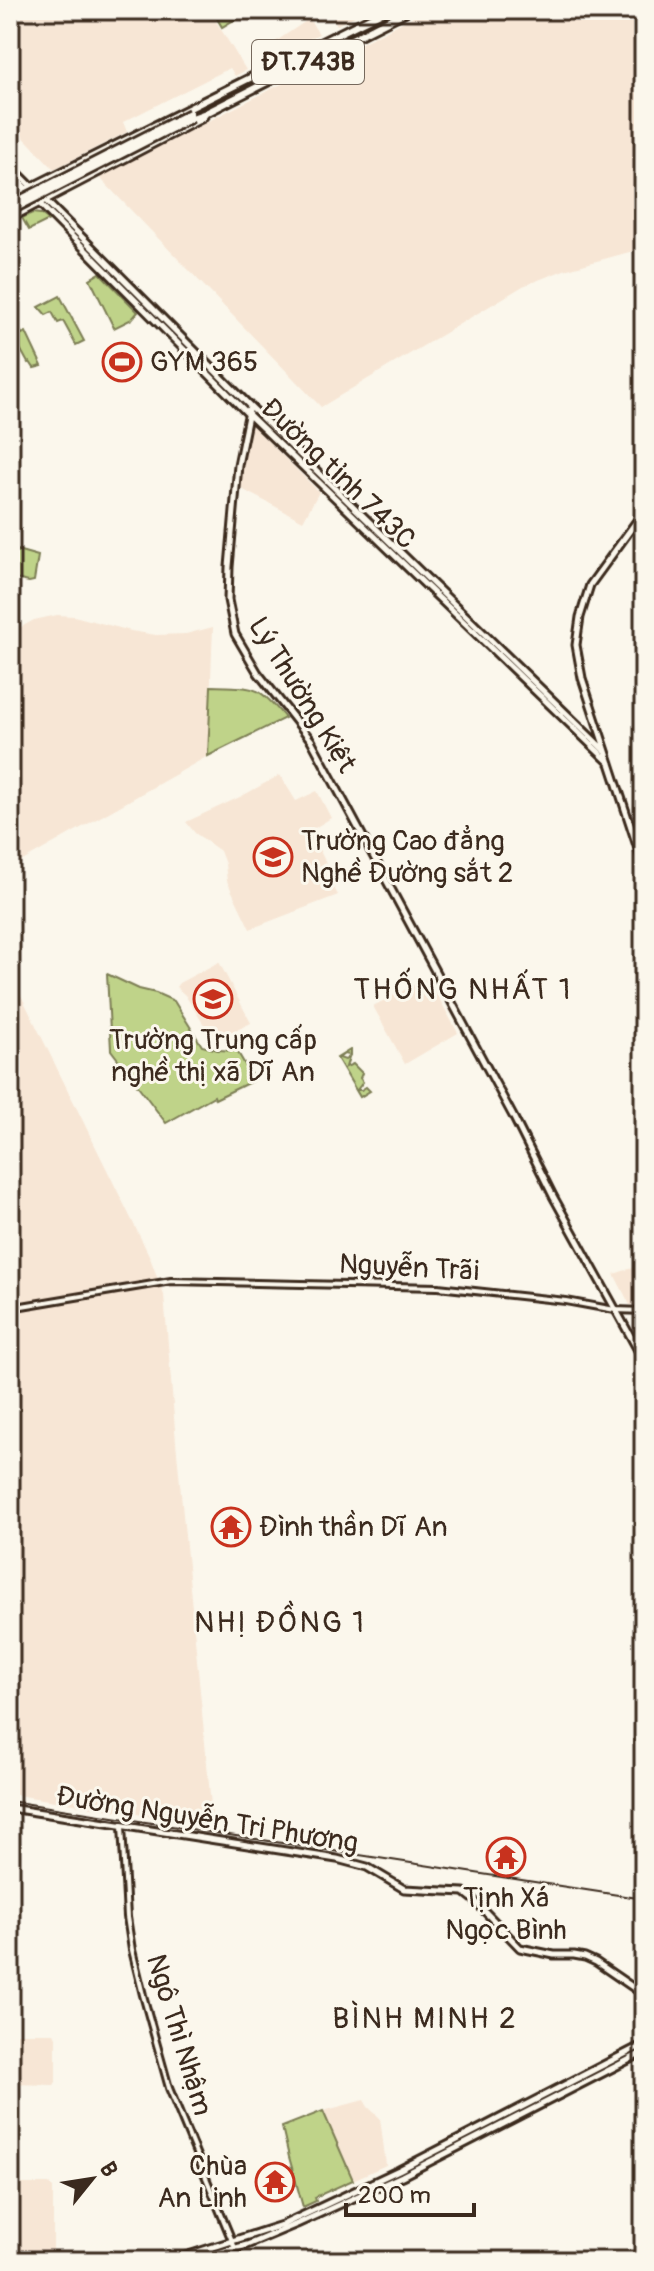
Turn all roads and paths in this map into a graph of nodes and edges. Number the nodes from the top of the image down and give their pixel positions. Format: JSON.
{"nodes":[{"id":1,"x":386,"y":10,"type":"edge"},
{"id":2,"x":409,"y":10,"type":"edge"},
{"id":3,"x":201,"y":104,"type":"junction"},
{"id":4,"x":206,"y":113,"type":"junction"},
{"id":5,"x":191,"y":115,"type":"junction"},
{"id":6,"x":10,"y":165,"type":"edge"},
{"id":7,"x":10,"y":172,"type":"edge"},
{"id":8,"x":29,"y":188,"type":"junction"},
{"id":9,"x":10,"y":198,"type":"edge"},
{"id":10,"x":42,"y":201,"type":"junction"},
{"id":11,"x":10,"y":205,"type":"edge"},
{"id":12,"x":10,"y":211,"type":"edge"},
{"id":13,"x":10,"y":218,"type":"edge"},
{"id":14,"x":170,"y":331,"type":"junction"},
{"id":15,"x":250,"y":406,"type":"junction"},
{"id":16,"x":248,"y":414,"type":"junction"},
{"id":17,"x":644,"y":511,"type":"edge"},
{"id":18,"x":600,"y":733,"type":"junction"},
{"id":19,"x":593,"y":743,"type":"junction"},
{"id":20,"x":605,"y":751,"type":"junction"},
{"id":21,"x":610,"y":763,"type":"junction"},
{"id":22,"x":644,"y":867,"type":"edge"},
{"id":23,"x":10,"y":1308,"type":"edge"},
{"id":24,"x":615,"y":1310,"type":"junction"},
{"id":25,"x":644,"y":1311,"type":"edge"},
{"id":26,"x":644,"y":1361,"type":"edge"},
{"id":27,"x":10,"y":1808,"type":"edge"},
{"id":28,"x":122,"y":1826,"type":"junction"},
{"id":29,"x":644,"y":1995,"type":"edge"},
{"id":30,"x":644,"y":2044,"type":"edge"},
{"id":31,"x":644,"y":2052,"type":"edge"},
{"id":32,"x":401,"y":2173,"type":"junction"},
{"id":33,"x":234,"y":2245,"type":"junction"},
{"id":34,"x":170,"y":2261,"type":"edge"},
{"id":35,"x":190,"y":2261,"type":"edge"}],
"edges":[{"from":1,"to":3,"type":"main road","number":"ĐT.743B"},
{"from":2,"to":4,"type":"main road","number":"ĐT.743B"},
{"from":3,"to":5,"type":"main road","number":"ĐT.743B"},
{"from":3,"to":8,"type":"main road","number":"ĐT.743B"},
{"from":4,"to":5,"type":"main road","number":"ĐT.743B"},
{"from":4,"to":10,"type":"main road","number":"ĐT.743B"},
{"from":5,"to":11,"type":"main road","number":"ĐT.743B","bridge":true},
{"from":5,"to":12,"type":"main road","number":"ĐT.743B","bridge":true},
{"from":6,"to":8,"type":"main road","name":"Đường tỉnh 743C"},
{"from":7,"to":8,"type":"main road","name":"Đường tỉnh 743C"},
{"from":8,"to":9,"type":"main road","number":"ĐT.743B"},
{"from":8,"to":10,"type":"main road","name":"Đường tỉnh 743C"},
{"from":10,"to":13,"type":"main road","number":"ĐT.743B"},
{"from":10,"to":14,"type":"main road","name":"Đường tỉnh 743C"},
{"from":14,"to":15,"type":"main road","name":"Đường tỉnh 743C"},
{"from":14,"to":16,"type":"main road","name":"Đường tỉnh 743C"},
{"from":15,"to":16,"type":"main road","name":"Lý Thường Kiệt"},
{"from":15,"to":19,"type":"main road","name":"Đường tỉnh 743C"},
{"from":16,"to":19,"type":"main road","name":"Đường tỉnh 743C"},
{"from":16,"to":24,"type":"main road","name":"Lý Thường Kiệt"},
{"from":17,"to":18,"type":"main road"},
{"from":18,"to":19,"type":"main road"},
{"from":18,"to":20,"type":"main road"},
{"from":19,"to":20,"type":"main road","name":"Đường tỉnh 743C"},
{"from":19,"to":21,"type":"main road","name":"Đường tỉnh 743C"},
{"from":20,"to":21,"type":"main road"},
{"from":21,"to":22,"type":"main road"},
{"from":23,"to":24,"type":"street","name":"Nguyễn Trãi"},
{"from":24,"to":25,"type":"street","name":"Nguyễn Trãi"},
{"from":24,"to":26,"type":"main road","name":"Lý Thường Kiệt"},
{"from":27,"to":28,"type":"main road","name":"Đường Nguyễn Tri Phương"},
{"from":28,"to":29,"type":"main road","name":"Đường Nguyễn Tri Phương"},
{"from":28,"to":33,"type":"street","name":"Ngô Thì Nhậm"},
{"from":30,"to":32,"type":"main road"},
{"from":31,"to":32,"type":"main road"},
{"from":32,"to":33,"type":"main road"},
{"from":33,"to":34,"type":"main road"},
{"from":33,"to":35,"type":"main road"}]}
